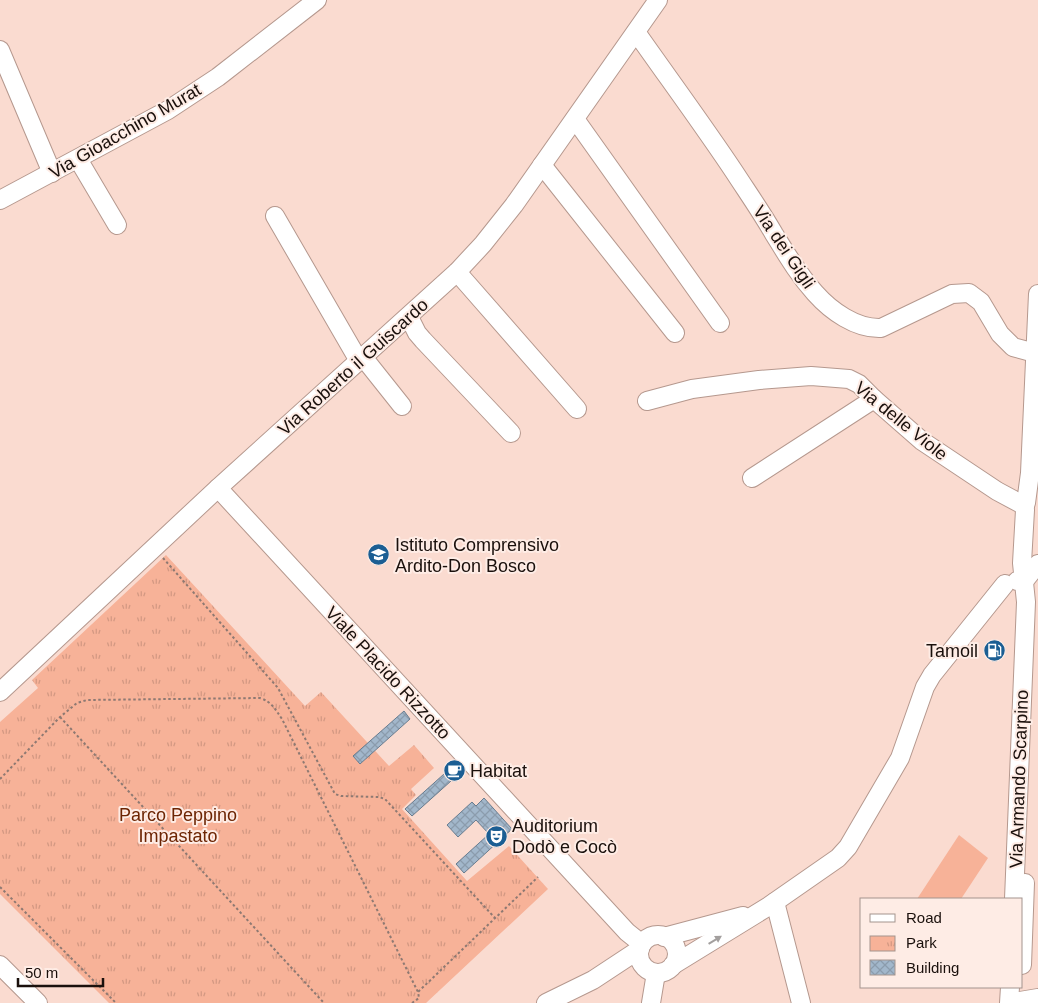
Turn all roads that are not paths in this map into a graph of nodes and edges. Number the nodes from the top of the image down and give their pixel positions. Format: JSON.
{"nodes":[{"id":1,"x":317,"y":0,"type":"edge"},
{"id":2,"x":658,"y":0,"type":"edge"},
{"id":3,"x":636,"y":32,"type":"junction"},
{"id":4,"x":0,"y":50,"type":"edge"},
{"id":5,"x":575,"y":119,"type":"junction"},
{"id":6,"x":78,"y":159,"type":"junction"},
{"id":7,"x":542,"y":165,"type":"junction"},
{"id":8,"x":52,"y":173,"type":"junction"},
{"id":9,"x":0,"y":200,"type":"edge"},
{"id":10,"x":275,"y":216,"type":"dead end"},
{"id":11,"x":117,"y":225,"type":"dead end"},
{"id":12,"x":457,"y":272,"type":"junction"},
{"id":13,"x":1038,"y":294,"type":"edge"},
{"id":14,"x":409,"y":317,"type":"junction"},
{"id":15,"x":720,"y":323,"type":"dead end"},
{"id":16,"x":676,"y":333,"type":"dead end"},
{"id":17,"x":1035,"y":353,"type":"junction"},
{"id":18,"x":361,"y":359,"type":"junction"},
{"id":19,"x":874,"y":399,"type":"junction"},
{"id":20,"x":647,"y":401,"type":"dead end"},
{"id":21,"x":402,"y":406,"type":"dead end"},
{"id":22,"x":577,"y":408,"type":"dead end"},
{"id":23,"x":511,"y":433,"type":"dead end"},
{"id":24,"x":752,"y":478,"type":"dead end"},
{"id":25,"x":218,"y":488,"type":"junction"},
{"id":26,"x":1028,"y":502,"type":"edge"},
{"id":27,"x":1038,"y":535,"type":"edge"},
{"id":28,"x":1030,"y":563,"type":"edge"},
{"id":29,"x":1025,"y":580,"type":"junction"},
{"id":30,"x":1005,"y":584,"type":"junction"},
{"id":31,"x":1038,"y":593,"type":"edge"},
{"id":32,"x":0,"y":692,"type":"edge"},
{"id":33,"x":1014,"y":898,"type":"edge"},
{"id":34,"x":772,"y":904,"type":"junction"},
{"id":35,"x":664,"y":936,"type":"junction"},
{"id":36,"x":1023,"y":942,"type":"edge"},
{"id":37,"x":641,"y":946,"type":"junction"},
{"id":38,"x":0,"y":965,"type":"edge"},
{"id":39,"x":673,"y":965,"type":"junction"},
{"id":40,"x":653,"y":973,"type":"junction"},
{"id":41,"x":593,"y":980,"type":"junction"},
{"id":42,"x":1011,"y":988,"type":"edge"},
{"id":43,"x":1038,"y":998,"type":"edge"},
{"id":44,"x":1018,"y":999,"type":"edge"},
{"id":45,"x":38,"y":1003,"type":"edge"},
{"id":46,"x":546,"y":1003,"type":"edge"},
{"id":47,"x":651,"y":1003,"type":"edge"},
{"id":48,"x":801,"y":1003,"type":"edge"}],
"edges":[{"from":1,"to":6,"type":"street","name":"Via Gioacchino Murat"},
{"from":2,"to":3,"type":"street","name":"Via Roberto il Guiscardo"},
{"from":3,"to":5,"type":"street","name":"Via Roberto il Guiscardo"},
{"from":3,"to":17,"type":"street","name":"Via dei Gigli"},
{"from":4,"to":8,"type":"street"},
{"from":5,"to":7,"type":"street","name":"Via Roberto il Guiscardo"},
{"from":5,"to":15,"type":"street"},
{"from":6,"to":8,"type":"street","name":"Via Gioacchino Murat"},
{"from":6,"to":11,"type":"street"},
{"from":7,"to":12,"type":"street","name":"Via Roberto il Guiscardo"},
{"from":7,"to":16,"type":"street"},
{"from":8,"to":9,"type":"street","name":"Via Gioacchino Murat"},
{"from":10,"to":18,"type":"street"},
{"from":12,"to":14,"type":"street","name":"Via Roberto il Guiscardo"},
{"from":12,"to":22,"type":"street"},
{"from":13,"to":17,"type":"street","name":"Via Armando Scarpino"},
{"from":14,"to":18,"type":"street","name":"Via Roberto il Guiscardo"},
{"from":14,"to":23,"type":"street"},
{"from":17,"to":26,"type":"street","name":"Via Armando Scarpino"},
{"from":18,"to":21,"type":"street"},
{"from":18,"to":25,"type":"street","name":"Via Roberto il Guiscardo"},
{"from":19,"to":20,"type":"street","name":"Via delle Viole"},
{"from":19,"to":24,"type":"street"},
{"from":19,"to":26,"type":"street","name":"Via delle Viole"},
{"from":25,"to":32,"type":"street","name":"Via Roberto il Guiscardo"},
{"from":25,"to":37,"type":"street","name":"Viale Placido Rizzotto"},
{"from":26,"to":27,"type":"street"},
{"from":26,"to":28,"type":"street","name":"Via Armando Scarpino"},
{"from":28,"to":29,"type":"street","name":"Via Armando Scarpino"},
{"from":28,"to":30,"type":"street"},
{"from":29,"to":30,"type":"street"},
{"from":29,"to":33,"type":"street","name":"Via Armando Scarpino"},
{"from":30,"to":34,"type":"street"},
{"from":31,"to":36,"type":"street","name":"Via Armando Scarpino"},
{"from":34,"to":35,"type":"street"},
{"from":39,"to":34,"type":"street","one_way":true},
{"from":34,"to":48,"type":"street"},
{"from":35,"to":37,"type":"street"},
{"from":35,"to":39,"type":"street"},
{"from":37,"to":40,"type":"street"},
{"from":37,"to":41,"type":"street"},
{"from":38,"to":45,"type":"street"},
{"from":39,"to":40,"type":"street"},
{"from":40,"to":41,"type":"street"},
{"from":40,"to":47,"type":"street"},
{"from":41,"to":46,"type":"street"},
{"from":42,"to":44,"type":"street"},
{"from":43,"to":44,"type":"street"}]}
